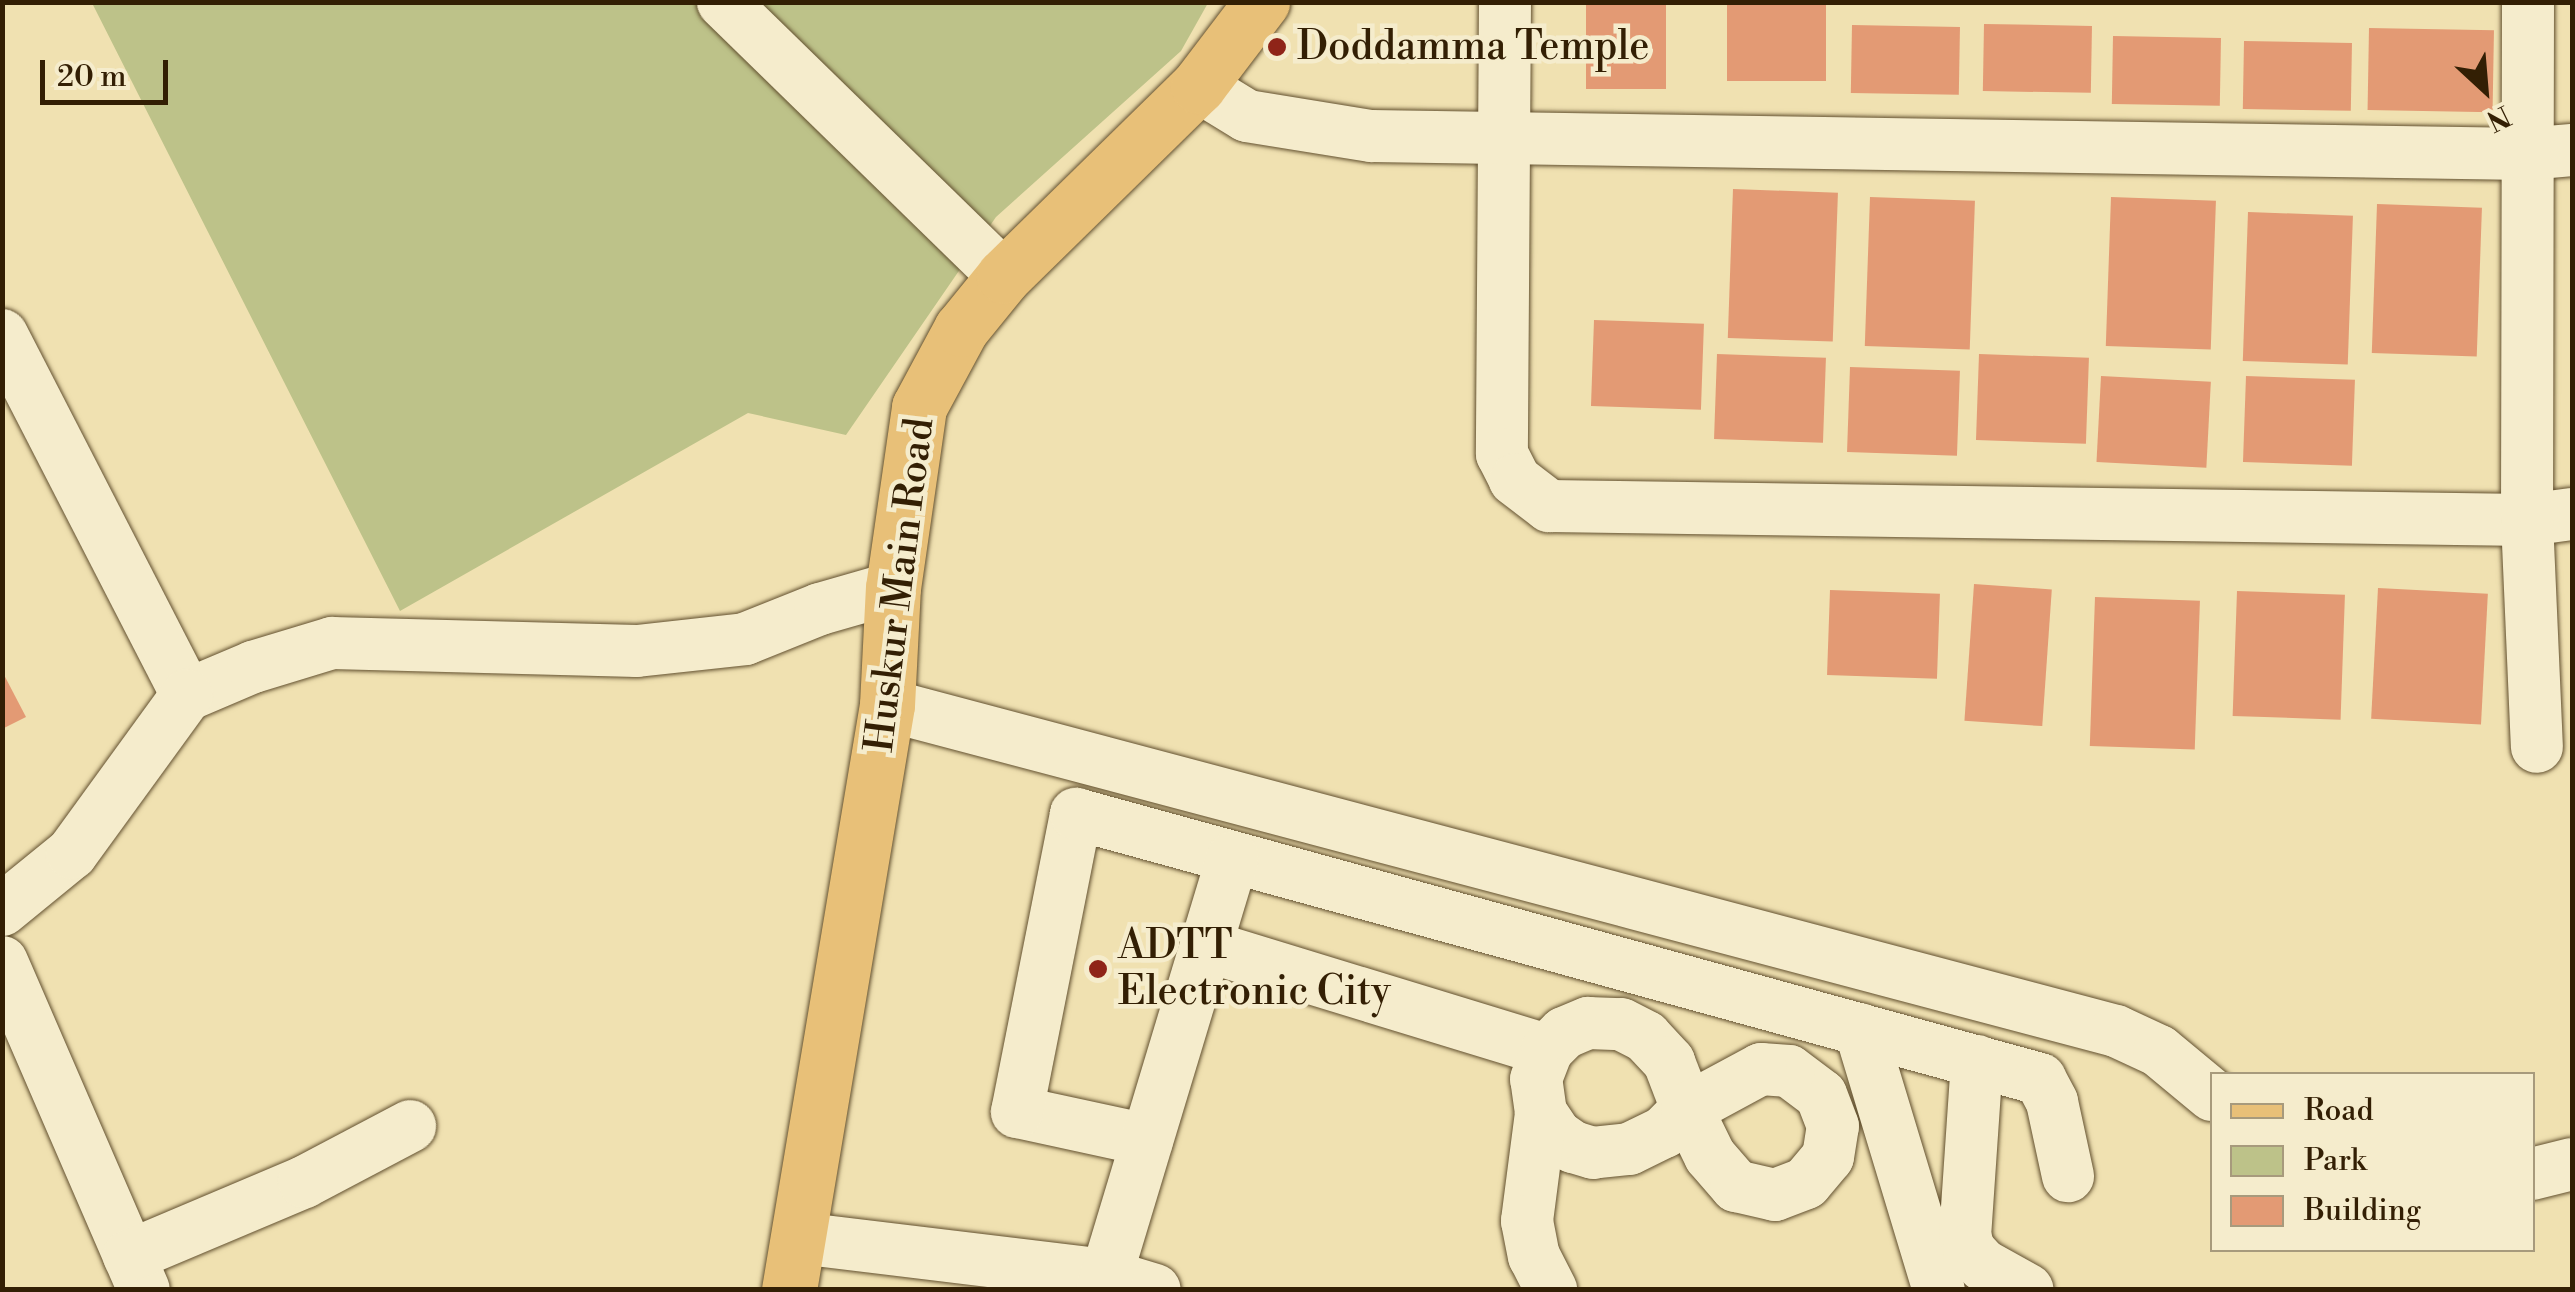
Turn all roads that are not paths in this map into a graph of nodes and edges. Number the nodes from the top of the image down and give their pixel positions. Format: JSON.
{"nodes":[{"id":1,"x":723,"y":2,"type":"edge"},
{"id":2,"x":1262,"y":2,"type":"edge"},
{"id":3,"x":1505,"y":2,"type":"edge"},
{"id":4,"x":2528,"y":2,"type":"edge"},
{"id":5,"x":1198,"y":86,"type":"junction"},
{"id":6,"x":1504,"y":138,"type":"junction"},
{"id":7,"x":2549,"y":152,"type":"edge"},
{"id":8,"x":1004,"y":276,"type":"junction"},
{"id":9,"x":2,"y":335,"type":"edge"},
{"id":10,"x":2550,"y":517,"type":"edge"},
{"id":11,"x":893,"y":588,"type":"junction"},
{"id":12,"x":187,"y":695,"type":"junction"},
{"id":13,"x":887,"y":705,"type":"junction"},
{"id":14,"x":2537,"y":747,"type":"dead end"},
{"id":15,"x":1233,"y":857,"type":"junction"},
{"id":16,"x":2,"y":910,"type":"edge"},
{"id":17,"x":1206,"y":946,"type":"junction"},
{"id":18,"x":2,"y":962,"type":"edge"},
{"id":19,"x":1860,"y":1030,"type":"junction"},
{"id":20,"x":1547,"y":1050,"type":"junction"},
{"id":21,"x":1976,"y":1061,"type":"junction"},
{"id":22,"x":2210,"y":1093,"type":"edge"},
{"id":23,"x":1541,"y":1113,"type":"junction"},
{"id":24,"x":410,"y":1126,"type":"dead end"},
{"id":25,"x":1147,"y":1140,"type":"junction"},
{"id":26,"x":2572,"y":1164,"type":"edge"},
{"id":27,"x":2535,"y":1173,"type":"edge"},
{"id":28,"x":2068,"y":1176,"type":"dead end"},
{"id":29,"x":794,"y":1264,"type":"edge"},
{"id":30,"x":137,"y":1273,"type":"edge"},
{"id":31,"x":1121,"y":1285,"type":"edge"},
{"id":32,"x":1551,"y":1290,"type":"edge"},
{"id":33,"x":1939,"y":1290,"type":"edge"},
{"id":34,"x":2028,"y":1290,"type":"edge"}],
"edges":[{"from":1,"to":8,"type":"street"},
{"from":2,"to":5,"type":"main road","name":"Huskur Main Road"},
{"from":3,"to":6,"type":"street"},
{"from":4,"to":7,"type":"street"},
{"from":5,"to":6,"type":"street"},
{"from":5,"to":8,"type":"main road","name":"Huskur Main Road"},
{"from":6,"to":7,"type":"street"},
{"from":6,"to":10,"type":"street"},
{"from":7,"to":10,"type":"street"},
{"from":8,"to":11,"type":"main road","name":"Huskur Main Road"},
{"from":9,"to":12,"type":"street"},
{"from":10,"to":14,"type":"street"},
{"from":11,"to":12,"type":"street"},
{"from":11,"to":13,"type":"main road","name":"Huskur Main Road"},
{"from":12,"to":16,"type":"street"},
{"from":13,"to":22,"type":"street"},
{"from":13,"to":29,"type":"main road","name":"Huskur Main Road"},
{"from":15,"to":17,"type":"street"},
{"from":15,"to":19,"type":"street"},
{"from":15,"to":25,"type":"street"},
{"from":17,"to":20,"type":"street"},
{"from":17,"to":25,"type":"street"},
{"from":18,"to":30,"type":"street"},
{"from":19,"to":21,"type":"street"},
{"from":19,"to":33,"type":"street"},
{"from":20,"to":23,"type":"street"},
{"from":20,"to":23,"type":"street"},
{"from":21,"to":28,"type":"street"},
{"from":21,"to":34,"type":"street"},
{"from":23,"to":32,"type":"street"},
{"from":24,"to":30,"type":"street"},
{"from":25,"to":31,"type":"street"},
{"from":26,"to":27,"type":"street"},
{"from":29,"to":31,"type":"street"}]}
